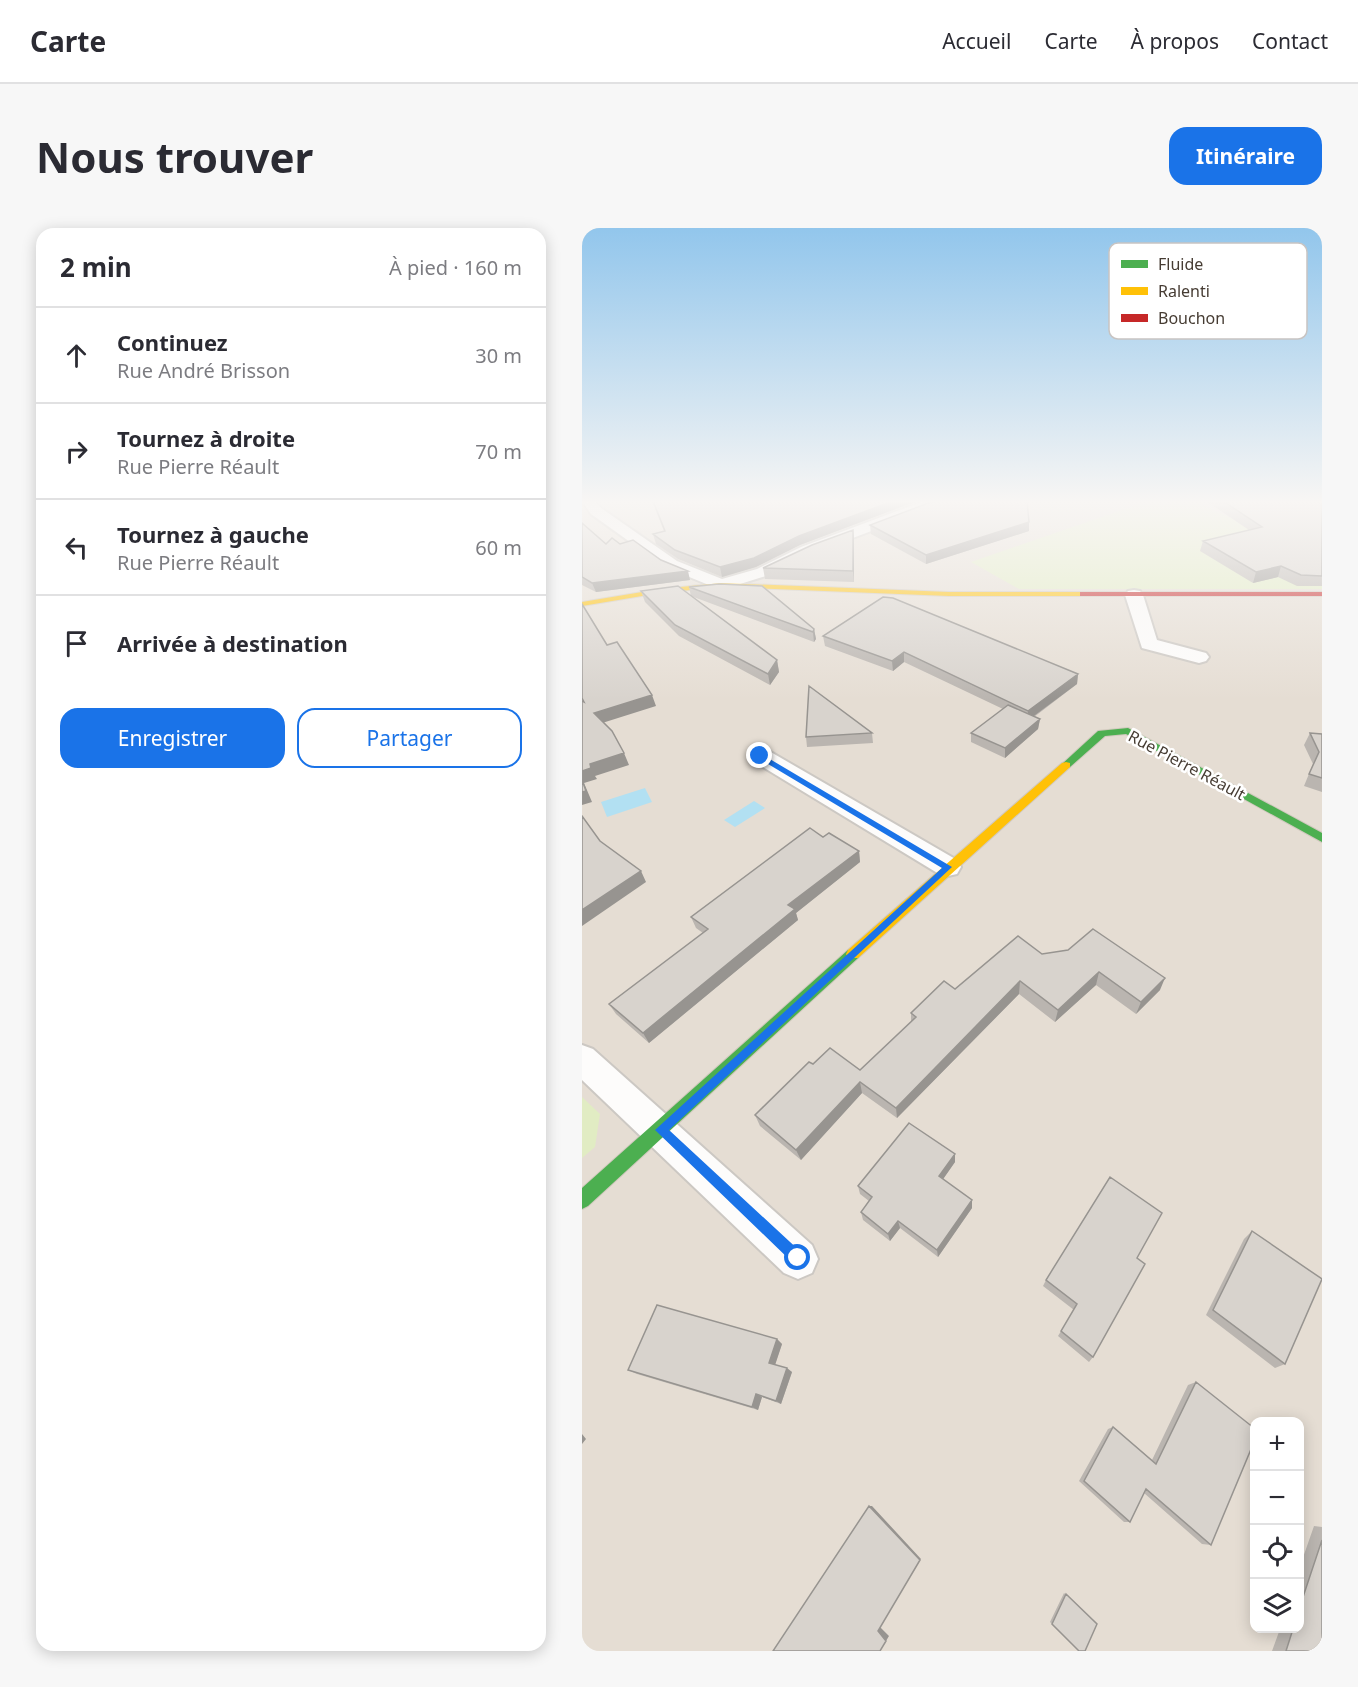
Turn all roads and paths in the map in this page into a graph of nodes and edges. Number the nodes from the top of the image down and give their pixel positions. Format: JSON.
{"nodes":[{"id":1,"x":678,"y":567,"type":"edge"},
{"id":2,"x":771,"y":567,"type":"edge"},
{"id":3,"x":721,"y":585,"type":"junction"},
{"id":4,"x":1322,"y":594,"type":"edge"},
{"id":5,"x":1134,"y":595,"type":"junction"},
{"id":6,"x":582,"y":604,"type":"edge"},
{"id":7,"x":1199,"y":657,"type":"dead end"},
{"id":8,"x":760,"y":756,"type":"dead end"},
{"id":9,"x":1322,"y":838,"type":"edge"},
{"id":10,"x":948,"y":867,"type":"junction"},
{"id":11,"x":582,"y":1059,"type":"edge"},
{"id":12,"x":661,"y":1130,"type":"junction"},
{"id":13,"x":582,"y":1200,"type":"edge"},
{"id":14,"x":798,"y":1258,"type":"dead end"}],
"edges":[{"from":1,"to":3,"type":"street"},
{"from":2,"to":3,"type":"street"},
{"from":3,"to":5,"type":"street"},
{"from":3,"to":6,"type":"street"},
{"from":4,"to":5,"type":"street"},
{"from":5,"to":7,"type":"street"},
{"from":8,"to":10,"type":"street"},
{"from":9,"to":10,"type":"street","name":"Rue Pierre Réault"},
{"from":10,"to":12,"type":"street","name":"Rue Pierre Réault"},
{"from":11,"to":12,"type":"street"},
{"from":12,"to":13,"type":"street","name":"Rue Pierre Réault"},
{"from":12,"to":14,"type":"street"}]}
